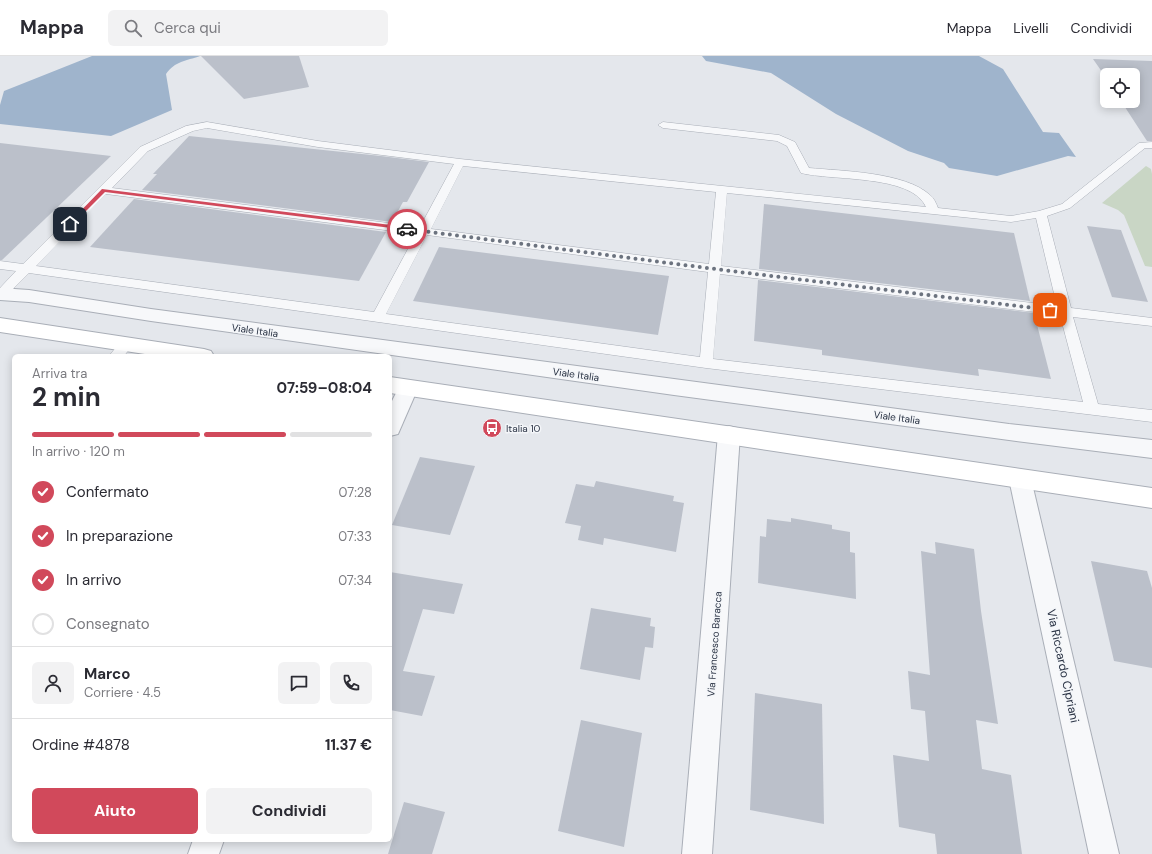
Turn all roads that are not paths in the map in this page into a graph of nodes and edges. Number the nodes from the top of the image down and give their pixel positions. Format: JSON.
{"nodes":[{"id":1,"x":662,"y":125,"type":"dead end"},
{"id":2,"x":1152,"y":145,"type":"edge"},
{"id":3,"x":460,"y":162,"type":"junction"},
{"id":4,"x":722,"y":189,"type":"junction"},
{"id":5,"x":104,"y":190,"type":"junction"},
{"id":6,"x":934,"y":212,"type":"junction"},
{"id":7,"x":1041,"y":214,"type":"junction"},
{"id":8,"x":423,"y":231,"type":"junction"},
{"id":9,"x":0,"y":265,"type":"edge"},
{"id":10,"x":26,"y":268,"type":"junction"},
{"id":11,"x":715,"y":269,"type":"junction"},
{"id":12,"x":0,"y":294,"type":"edge"},
{"id":13,"x":1065,"y":311,"type":"junction"},
{"id":14,"x":378,"y":317,"type":"junction"},
{"id":15,"x":1152,"y":322,"type":"edge"},
{"id":16,"x":0,"y":326,"type":"edge"},
{"id":17,"x":121,"y":350,"type":"edge"},
{"id":18,"x":176,"y":354,"type":"edge"},
{"id":19,"x":706,"y":363,"type":"junction"},
{"id":20,"x":399,"y":386,"type":"edge"},
{"id":21,"x":1092,"y":409,"type":"junction"},
{"id":22,"x":1152,"y":416,"type":"edge"},
{"id":23,"x":392,"y":419,"type":"edge"},
{"id":24,"x":729,"y":434,"type":"junction"},
{"id":25,"x":1152,"y":449,"type":"edge"},
{"id":26,"x":1020,"y":479,"type":"junction"},
{"id":27,"x":1152,"y":498,"type":"edge"},
{"id":28,"x":208,"y":842,"type":"edge"},
{"id":29,"x":203,"y":854,"type":"edge"},
{"id":30,"x":697,"y":854,"type":"edge"},
{"id":31,"x":1104,"y":854,"type":"edge"}],
"edges":[{"from":1,"to":6,"type":"lane"},
{"from":2,"to":7,"type":"lane"},
{"from":3,"to":4,"type":"lane"},
{"from":3,"to":5,"type":"lane"},
{"from":3,"to":8,"type":"lane"},
{"from":4,"to":6,"type":"lane"},
{"from":4,"to":11,"type":"lane"},
{"from":5,"to":8,"type":"lane"},
{"from":5,"to":10,"type":"lane"},
{"from":6,"to":7,"type":"lane"},
{"from":7,"to":13,"type":"lane"},
{"from":8,"to":11,"type":"lane"},
{"from":8,"to":14,"type":"lane"},
{"from":9,"to":10,"type":"lane"},
{"from":10,"to":12,"type":"lane"},
{"from":10,"to":14,"type":"lane"},
{"from":11,"to":13,"type":"lane"},
{"from":11,"to":19,"type":"lane"},
{"from":12,"to":25,"type":"street","name":"Viale Italia"},
{"from":13,"to":15,"type":"lane"},
{"from":13,"to":21,"type":"lane"},
{"from":14,"to":19,"type":"lane"},
{"from":16,"to":17,"type":"main road"},
{"from":17,"to":18,"type":"main road"},
{"from":19,"to":21,"type":"lane"},
{"from":20,"to":23,"type":"street"},
{"from":20,"to":24,"type":"main road"},
{"from":21,"to":22,"type":"lane"},
{"from":24,"to":26,"type":"main road"},
{"from":24,"to":30,"type":"street","name":"Via Francesco Baracca"},
{"from":26,"to":27,"type":"main road"},
{"from":26,"to":31,"type":"street","name":"Via Riccardo Cipriani"},
{"from":28,"to":29,"type":"street"}]}
